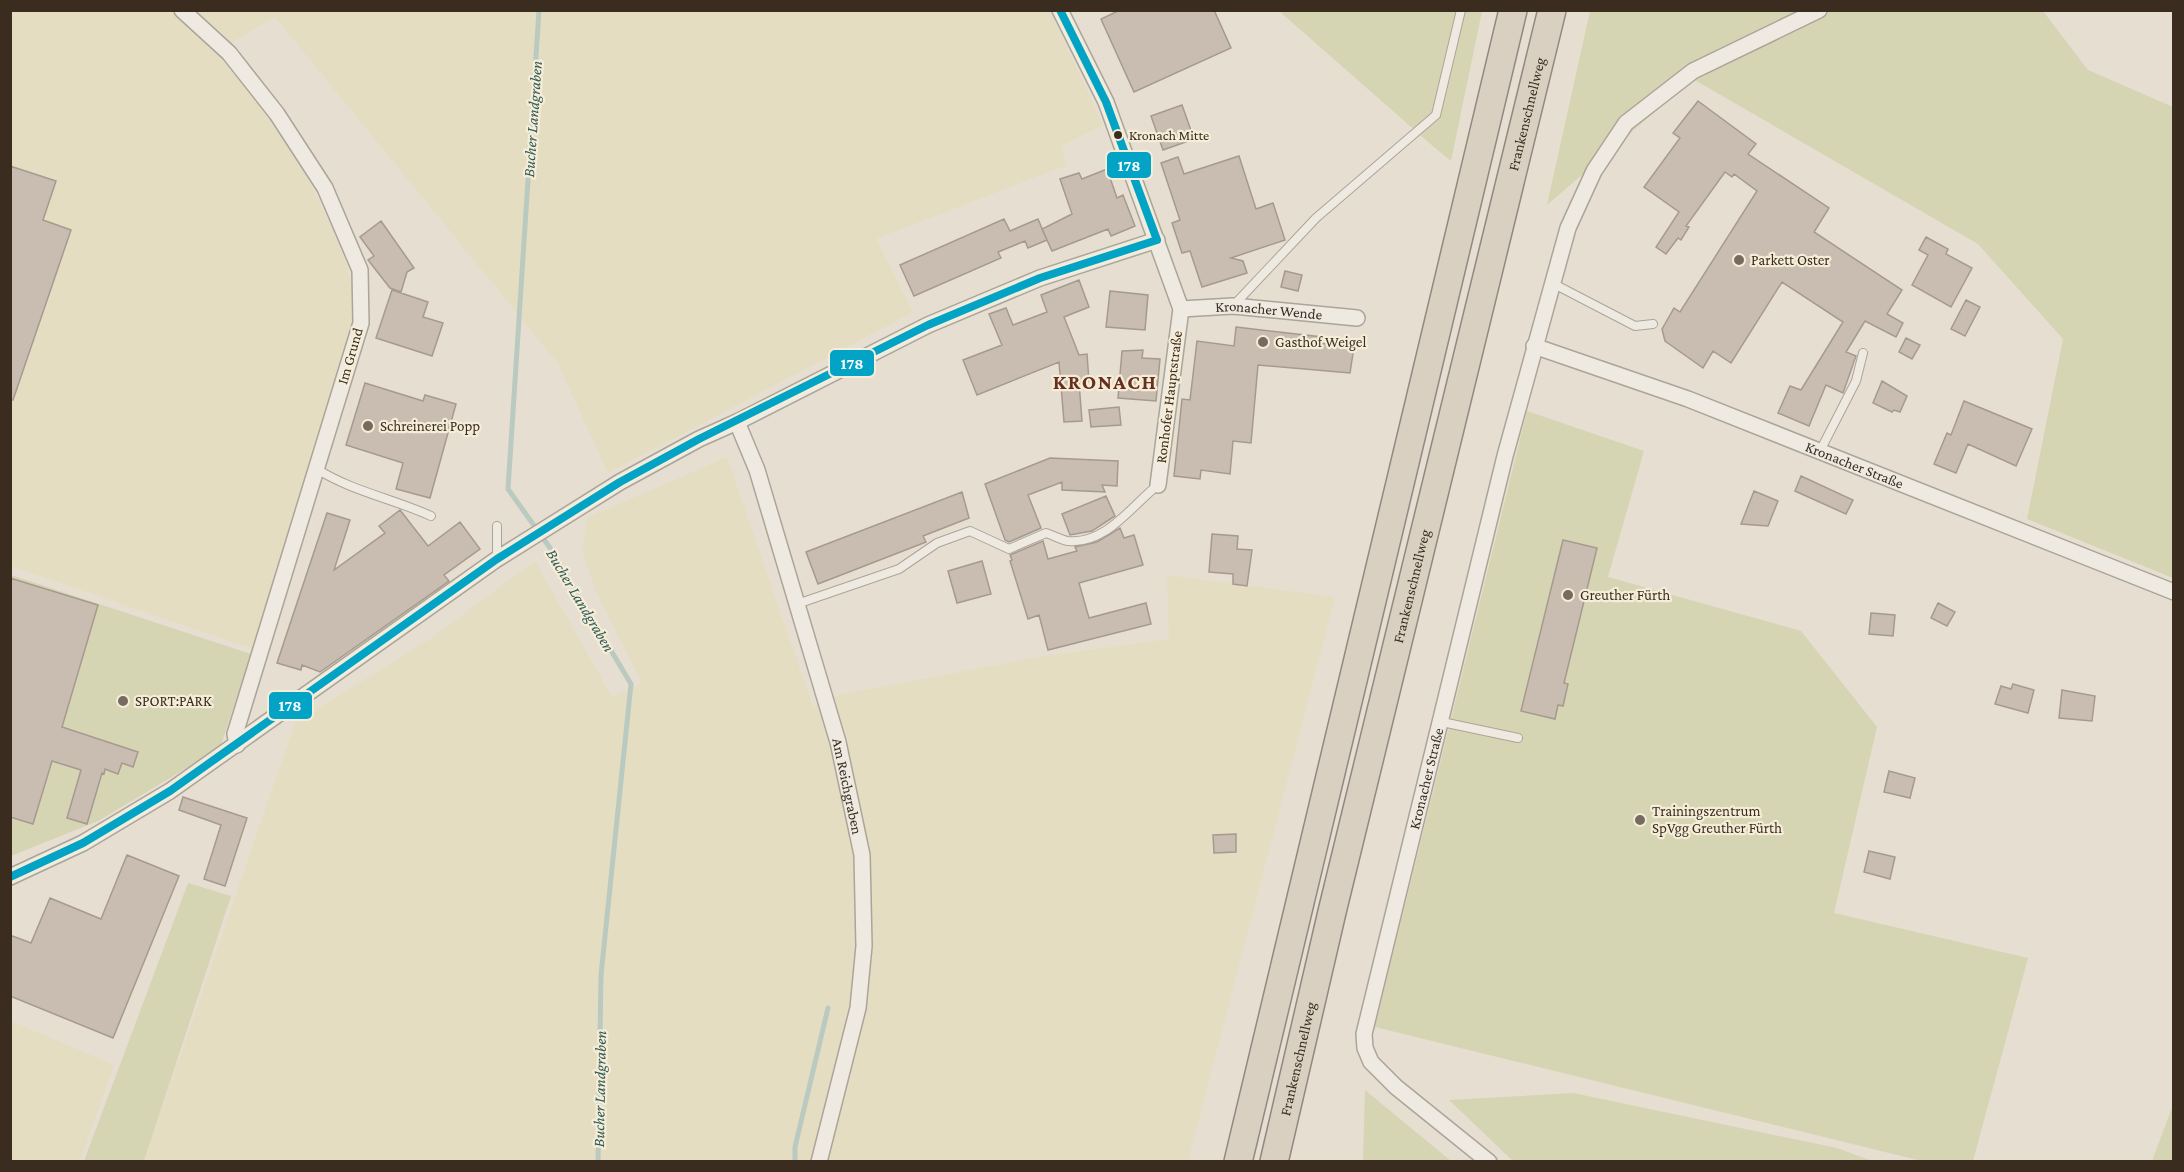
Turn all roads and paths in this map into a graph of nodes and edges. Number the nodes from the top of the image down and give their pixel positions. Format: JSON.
{"nodes":[{"id":1,"x":182,"y":10,"type":"edge"},
{"id":2,"x":1060,"y":10,"type":"edge"},
{"id":3,"x":1461,"y":10,"type":"edge"},
{"id":4,"x":1513,"y":10,"type":"edge"},
{"id":5,"x":1552,"y":10,"type":"edge"},
{"id":6,"x":1820,"y":10,"type":"edge"},
{"id":7,"x":1157,"y":240,"type":"junction"},
{"id":8,"x":1552,"y":284,"type":"junction"},
{"id":9,"x":1233,"y":306,"type":"junction"},
{"id":10,"x":1181,"y":309,"type":"junction"},
{"id":11,"x":1357,"y":318,"type":"dead end"},
{"id":12,"x":1653,"y":324,"type":"dead end"},
{"id":13,"x":1534,"y":346,"type":"junction"},
{"id":14,"x":1863,"y":353,"type":"dead end"},
{"id":15,"x":737,"y":423,"type":"junction"},
{"id":16,"x":1820,"y":451,"type":"junction"},
{"id":17,"x":316,"y":469,"type":"junction"},
{"id":18,"x":1158,"y":485,"type":"joint"},
{"id":19,"x":431,"y":516,"type":"dead end"},
{"id":20,"x":497,"y":526,"type":"dead end"},
{"id":21,"x":497,"y":559,"type":"junction"},
{"id":22,"x":2174,"y":592,"type":"edge"},
{"id":23,"x":797,"y":604,"type":"junction"},
{"id":24,"x":1442,"y":723,"type":"junction"},
{"id":25,"x":1518,"y":738,"type":"dead end"},
{"id":26,"x":237,"y":745,"type":"junction"},
{"id":27,"x":10,"y":878,"type":"edge"},
{"id":28,"x":819,"y":1161,"type":"edge"},
{"id":29,"x":1238,"y":1161,"type":"edge"},
{"id":30,"x":1274,"y":1161,"type":"edge"},
{"id":31,"x":1489,"y":1161,"type":"edge"}],
"edges":[{"from":1,"to":17,"type":"street","name":"Im Grund"},
{"from":2,"to":7,"type":"street","name":"Ronhofer Hauptstraße"},
{"from":3,"to":9,"type":"lane"},
{"from":4,"to":29,"type":"highway"},
{"from":5,"to":30,"type":"highway","name":"Frankenschnellweg"},
{"from":6,"to":8,"type":"street","name":"Kronacher Straße"},
{"from":7,"to":10,"type":"street","name":"Ronhofer Hauptstraße"},
{"from":7,"to":15,"type":"street"},
{"from":8,"to":12,"type":"lane"},
{"from":8,"to":13,"type":"street","name":"Kronacher Straße"},
{"from":9,"to":10,"type":"street","name":"Kronacher Wende"},
{"from":9,"to":11,"type":"street","name":"Kronacher Wende"},
{"from":10,"to":18,"type":"street","name":"Ronhofer Hauptstraße"},
{"from":13,"to":16,"type":"street","name":"Kronacher Straße"},
{"from":13,"to":24,"type":"street","name":"Kronacher Straße"},
{"from":14,"to":16,"type":"lane"},
{"from":15,"to":21,"type":"street"},
{"from":15,"to":23,"type":"street","name":"Am Reichgraben"},
{"from":16,"to":22,"type":"street","name":"Kronacher Straße"},
{"from":17,"to":19,"type":"lane"},
{"from":17,"to":26,"type":"street","name":"Im Grund"},
{"from":18,"to":23,"type":"lane"},
{"from":20,"to":21,"type":"lane"},
{"from":21,"to":26,"type":"street"},
{"from":23,"to":28,"type":"street","name":"Am Reichgraben"},
{"from":24,"to":25,"type":"lane"},
{"from":24,"to":31,"type":"street","name":"Kronacher Straße"},
{"from":26,"to":27,"type":"street"}]}
